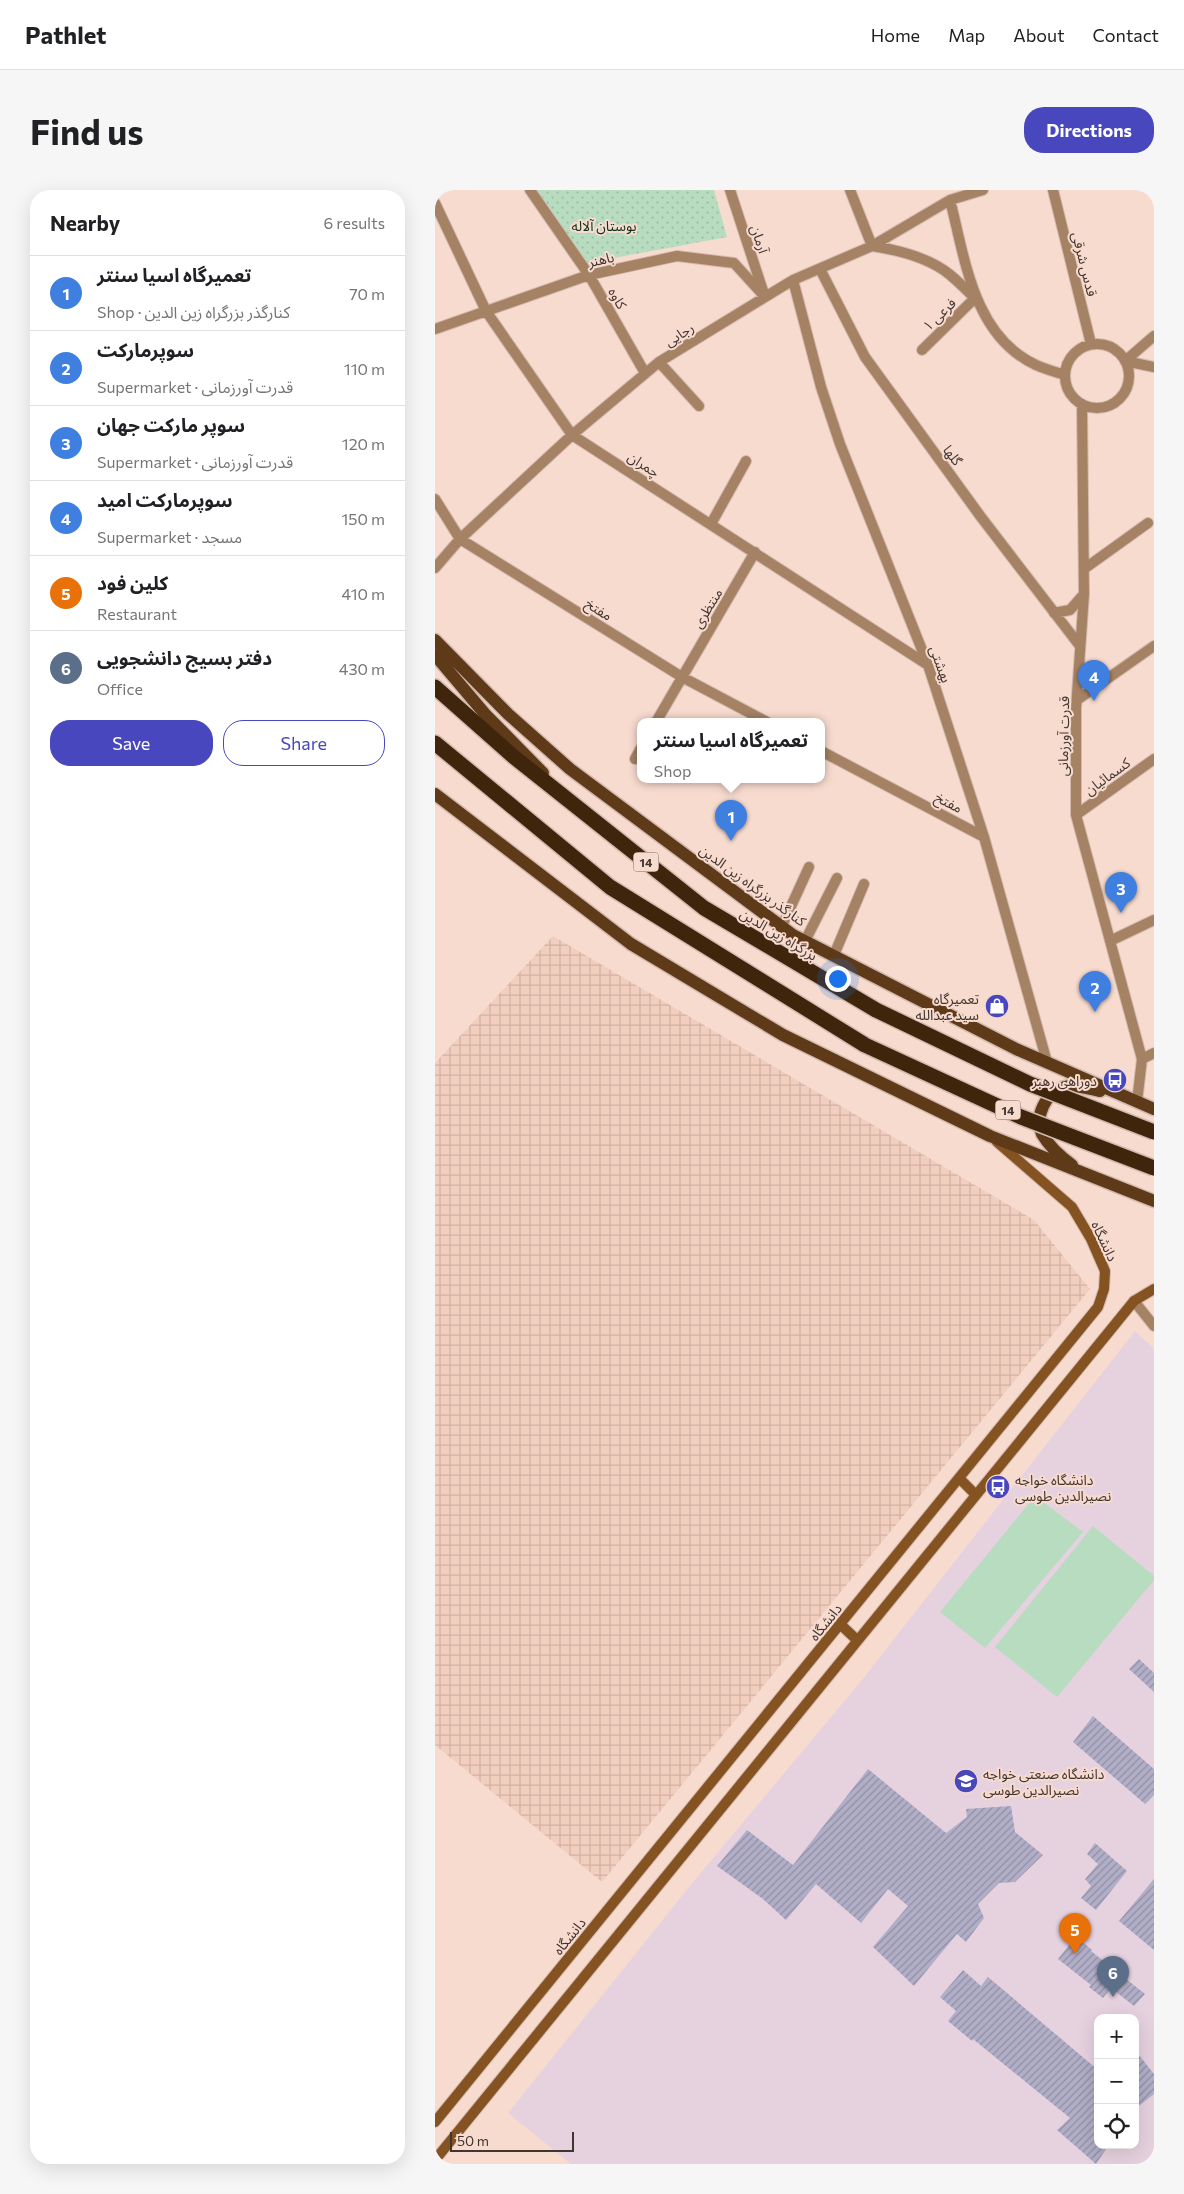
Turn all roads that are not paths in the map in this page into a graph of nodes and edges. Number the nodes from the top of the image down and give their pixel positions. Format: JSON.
{"nodes":[{"id":1,"x":530,"y":190,"type":"edge"},
{"id":2,"x":730,"y":190,"type":"edge"},
{"id":3,"x":851,"y":190,"type":"edge"},
{"id":4,"x":983,"y":190,"type":"edge"},
{"id":5,"x":1053,"y":190,"type":"edge"},
{"id":6,"x":950,"y":200,"type":"junction"},
{"id":7,"x":435,"y":203,"type":"edge"},
{"id":8,"x":872,"y":246,"type":"junction"},
{"id":9,"x":820,"y":269,"type":"junction"},
{"id":10,"x":589,"y":275,"type":"junction"},
{"id":11,"x":793,"y":280,"type":"junction"},
{"id":12,"x":765,"y":297,"type":"junction"},
{"id":13,"x":975,"y":298,"type":"junction"},
{"id":14,"x":486,"y":311,"type":"junction"},
{"id":15,"x":435,"y":329,"type":"edge"},
{"id":16,"x":1154,"y":336,"type":"edge"},
{"id":17,"x":1091,"y":344,"type":"junction"},
{"id":18,"x":922,"y":350,"type":"dead end"},
{"id":19,"x":659,"y":362,"type":"junction"},
{"id":20,"x":1125,"y":362,"type":"junction"},
{"id":21,"x":1154,"y":367,"type":"edge"},
{"id":22,"x":645,"y":373,"type":"junction"},
{"id":23,"x":1065,"y":375,"type":"junction"},
{"id":24,"x":1082,"y":404,"type":"junction"},
{"id":25,"x":699,"y":406,"type":"dead end"},
{"id":26,"x":572,"y":435,"type":"junction"},
{"id":27,"x":746,"y":461,"type":"dead end"},
{"id":28,"x":435,"y":499,"type":"edge"},
{"id":29,"x":711,"y":524,"type":"junction"},
{"id":30,"x":1148,"y":524,"type":"dead end"},
{"id":31,"x":460,"y":539,"type":"junction"},
{"id":32,"x":755,"y":552,"type":"junction"},
{"id":33,"x":435,"y":568,"type":"edge"},
{"id":34,"x":1084,"y":569,"type":"junction"},
{"id":35,"x":1084,"y":594,"type":"junction"},
{"id":36,"x":1054,"y":613,"type":"junction"},
{"id":37,"x":435,"y":640,"type":"edge"},
{"id":38,"x":1080,"y":646,"type":"junction"},
{"id":39,"x":1154,"y":646,"type":"edge"},
{"id":40,"x":435,"y":654,"type":"edge"},
{"id":41,"x":927,"y":665,"type":"junction"},
{"id":42,"x":681,"y":677,"type":"junction"},
{"id":43,"x":435,"y":687,"type":"edge"},
{"id":44,"x":1077,"y":700,"type":"junction"},
{"id":45,"x":658,"y":718,"type":"edge"},
{"id":46,"x":759,"y":718,"type":"edge"},
{"id":47,"x":435,"y":743,"type":"edge"},
{"id":48,"x":825,"y":753,"type":"edge"},
{"id":49,"x":637,"y":755,"type":"edge"},
{"id":50,"x":635,"y":758,"type":"dead end"},
{"id":51,"x":1154,"y":759,"type":"edge"},
{"id":52,"x":435,"y":794,"type":"edge"},
{"id":53,"x":579,"y":809,"type":"junction"},
{"id":54,"x":1076,"y":815,"type":"junction"},
{"id":55,"x":984,"y":837,"type":"junction"},
{"id":56,"x":809,"y":868,"type":"dead end"},
{"id":57,"x":837,"y":878,"type":"dead end"},
{"id":58,"x":864,"y":884,"type":"dead end"},
{"id":59,"x":1154,"y":920,"type":"edge"},
{"id":60,"x":782,"y":926,"type":"junction"},
{"id":61,"x":805,"y":941,"type":"junction"},
{"id":62,"x":1110,"y":941,"type":"junction"},
{"id":63,"x":834,"y":955,"type":"junction"},
{"id":64,"x":1154,"y":1053,"type":"edge"},
{"id":65,"x":1142,"y":1059,"type":"junction"},
{"id":66,"x":1047,"y":1062,"type":"junction"},
{"id":67,"x":1137,"y":1102,"type":"junction"},
{"id":68,"x":1154,"y":1109,"type":"edge"},
{"id":69,"x":1154,"y":1132,"type":"edge"},
{"id":70,"x":990,"y":1136,"type":"junction"},
{"id":71,"x":1154,"y":1168,"type":"edge"},
{"id":72,"x":1082,"y":1173,"type":"junction"},
{"id":73,"x":1154,"y":1201,"type":"edge"},
{"id":74,"x":1154,"y":1289,"type":"edge"},
{"id":75,"x":1134,"y":1301,"type":"junction"},
{"id":76,"x":1154,"y":1326,"type":"edge"},
{"id":77,"x":959,"y":1478,"type":"junction"},
{"id":78,"x":976,"y":1495,"type":"junction"},
{"id":79,"x":841,"y":1625,"type":"junction"},
{"id":80,"x":857,"y":1640,"type":"junction"},
{"id":81,"x":435,"y":2122,"type":"edge"},
{"id":82,"x":435,"y":2160,"type":"edge"}],
"edges":[{"from":1,"to":10,"type":"street","name":"کاوه"},
{"from":2,"to":12,"type":"street","name":"آرمان"},
{"from":3,"to":8,"type":"street"},
{"from":4,"to":6,"type":"street","name":"رجایی"},
{"from":5,"to":17,"type":"street","name":"قدس شرقی"},
{"from":6,"to":8,"type":"street","name":"رجایی"},
{"from":6,"to":13,"type":"street"},
{"from":7,"to":14,"type":"street","name":"چمران"},
{"from":8,"to":9,"type":"street","name":"رجایی"},
{"from":8,"to":13,"type":"street"},
{"from":9,"to":11,"type":"street","name":"رجایی"},
{"from":9,"to":36,"type":"street","name":"گلها"},
{"from":10,"to":12,"type":"street","name":"باهنر"},
{"from":10,"to":14,"type":"street","name":"باهنر"},
{"from":10,"to":22,"type":"street","name":"کاوه"},
{"from":11,"to":12,"type":"street","name":"رجایی"},
{"from":11,"to":41,"type":"street","name":"بهشتی"},
{"from":12,"to":19,"type":"street","name":"رجایی"},
{"from":13,"to":18,"type":"street","name":"فرعی ۱"},
{"from":13,"to":23,"type":"street"},
{"from":14,"to":15,"type":"street","name":"باهنر"},
{"from":14,"to":26,"type":"street","name":"چمران"},
{"from":16,"to":20,"type":"street"},
{"from":17,"to":20,"type":"street"},
{"from":17,"to":23,"type":"street"},
{"from":19,"to":22,"type":"street","name":"رجایی"},
{"from":19,"to":25,"type":"street"},
{"from":20,"to":21,"type":"street"},
{"from":20,"to":24,"type":"street"},
{"from":22,"to":26,"type":"street","name":"رجایی"},
{"from":23,"to":24,"type":"street"},
{"from":24,"to":34,"type":"street","name":"قدرت آورزمانی"},
{"from":26,"to":29,"type":"street","name":"چمران"},
{"from":26,"to":31,"type":"street","name":"رجایی"},
{"from":27,"to":29,"type":"street"},
{"from":28,"to":31,"type":"street","name":"مفتخ"},
{"from":29,"to":32,"type":"street","name":"چمران"},
{"from":30,"to":34,"type":"street"},
{"from":31,"to":33,"type":"street","name":"رجایی"},
{"from":31,"to":42,"type":"street","name":"مفتخ"},
{"from":32,"to":41,"type":"street","name":"چمران"},
{"from":32,"to":42,"type":"street","name":"منتظری"},
{"from":34,"to":35,"type":"street","name":"قدرت آورزمانی"},
{"from":35,"to":36,"type":"street"},
{"from":35,"to":38,"type":"street","name":"قدرت آورزمانی"},
{"from":36,"to":38,"type":"street","name":"گلها"},
{"from":37,"to":60,"type":"main road","name":"کنارگذر بزرگراه زین الدین"},
{"from":38,"to":44,"type":"street","name":"قدرت آورزمانی"},
{"from":39,"to":44,"type":"street"},
{"from":40,"to":53,"type":"main road"},
{"from":41,"to":55,"type":"street","name":"بهشتی"},
{"from":42,"to":45,"type":"street","name":"منتظری"},
{"from":42,"to":46,"type":"street","name":"مفتخ"},
{"from":43,"to":53,"type":"highway","name":"بزرگراه زین الدین","number":"14"},
{"from":44,"to":54,"type":"street","name":"قدرت آورزمانی"},
{"from":47,"to":71,"type":"highway","number":"14","bridge":true},
{"from":48,"to":55,"type":"street","name":"مفتخ"},
{"from":49,"to":50,"type":"street"},
{"from":51,"to":54,"type":"street","name":"کسمائیان"},
{"from":52,"to":70,"type":"main road"},
{"from":53,"to":69,"type":"highway","name":"بزرگراه زین الدین","number":"14","bridge":true},
{"from":54,"to":62,"type":"street","name":"قدرت آورزمانی"},
{"from":55,"to":66,"type":"street","name":"بهشتی"},
{"from":56,"to":60,"type":"street"},
{"from":57,"to":61,"type":"street"},
{"from":58,"to":63,"type":"street"},
{"from":59,"to":62,"type":"street"},
{"from":60,"to":61,"type":"main road","name":"کنارگذر بزرگراه زین الدین"},
{"from":61,"to":63,"type":"main road","name":"کنارگذر بزرگراه زین الدین"},
{"from":62,"to":65,"type":"street","name":"قدرت آورزمانی"},
{"from":63,"to":66,"type":"main road","name":"کنارگذر بزرگراه زین الدین"},
{"from":64,"to":65,"type":"street"},
{"from":65,"to":67,"type":"street"},
{"from":66,"to":67,"type":"main road","name":"کنارگذر بزرگراه زین الدین"},
{"from":67,"to":68,"type":"main road","name":"کنارگذر بزرگراه زین الدین"},
{"from":67,"to":72,"type":"main road"},
{"from":70,"to":72,"type":"main road"},
{"from":70,"to":77,"type":"main road","name":"دانشگاه"},
{"from":72,"to":73,"type":"main road"},
{"from":74,"to":75,"type":"main road"},
{"from":75,"to":76,"type":"street"},
{"from":75,"to":78,"type":"main road"},
{"from":77,"to":78,"type":"main road"},
{"from":77,"to":79,"type":"main road","name":"دانشگاه"},
{"from":78,"to":80,"type":"main road"},
{"from":79,"to":80,"type":"main road"},
{"from":79,"to":81,"type":"main road","name":"دانشگاه"},
{"from":80,"to":82,"type":"main road"}]}
